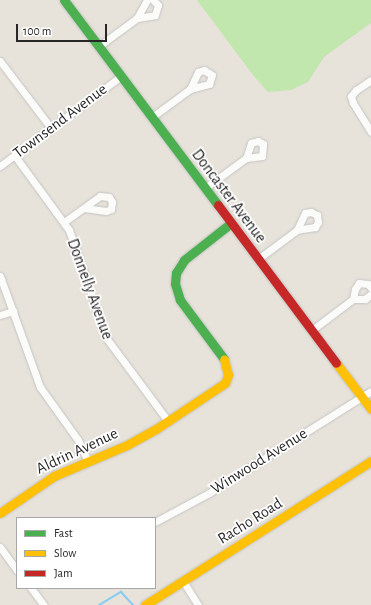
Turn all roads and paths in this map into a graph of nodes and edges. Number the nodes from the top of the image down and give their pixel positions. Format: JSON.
{"nodes":[{"id":1,"x":64,"y":0,"type":"edge"},
{"id":2,"x":147,"y":0,"type":"edge"},
{"id":3,"x":153,"y":0,"type":"edge"},
{"id":4,"x":137,"y":18,"type":"junction"},
{"id":5,"x":99,"y":46,"type":"junction"},
{"id":6,"x":0,"y":60,"type":"edge"},
{"id":7,"x":121,"y":76,"type":"junction"},
{"id":8,"x":371,"y":80,"type":"edge"},
{"id":9,"x":190,"y":89,"type":"dead end"},
{"id":10,"x":152,"y":117,"type":"junction"},
{"id":11,"x":51,"y":128,"type":"junction"},
{"id":12,"x":371,"y":132,"type":"edge"},
{"id":13,"x":15,"y":156,"type":"junction"},
{"id":14,"x":246,"y":158,"type":"dead end"},
{"id":15,"x":0,"y":166,"type":"edge"},
{"id":16,"x":205,"y":188,"type":"junction"},
{"id":17,"x":84,"y":208,"type":"dead end"},
{"id":18,"x":64,"y":222,"type":"junction"},
{"id":19,"x":231,"y":224,"type":"junction"},
{"id":20,"x":297,"y":230,"type":"dead end"},
{"id":21,"x":258,"y":259,"type":"junction"},
{"id":22,"x":0,"y":276,"type":"edge"},
{"id":23,"x":371,"y":288,"type":"edge"},
{"id":24,"x":371,"y":294,"type":"edge"},
{"id":25,"x":353,"y":300,"type":"junction"},
{"id":26,"x":14,"y":311,"type":"junction"},
{"id":27,"x":0,"y":315,"type":"edge"},
{"id":28,"x":312,"y":330,"type":"junction"},
{"id":29,"x":371,"y":391,"type":"edge"},
{"id":30,"x":362,"y":397,"type":"junction"},
{"id":31,"x":371,"y":409,"type":"edge"},
{"id":32,"x":168,"y":421,"type":"junction"},
{"id":33,"x":88,"y":461,"type":"junction"},
{"id":34,"x":371,"y":461,"type":"edge"},
{"id":35,"x":0,"y":513,"type":"edge"},
{"id":36,"x":156,"y":521,"type":"edge"},
{"id":37,"x":0,"y":547,"type":"edge"},
{"id":38,"x":16,"y":569,"type":"edge"},
{"id":39,"x":183,"y":581,"type":"junction"},
{"id":40,"x":34,"y":589,"type":"edge"},
{"id":41,"x":44,"y":605,"type":"edge"},
{"id":42,"x":145,"y":605,"type":"edge"},
{"id":43,"x":198,"y":605,"type":"edge"}],
"edges":[{"from":1,"to":5,"type":"street","name":"Doncaster Avenue"},
{"from":2,"to":4,"type":"street"},
{"from":3,"to":4,"type":"street"},
{"from":4,"to":5,"type":"street"},
{"from":5,"to":7,"type":"street","name":"Doncaster Avenue"},
{"from":6,"to":11,"type":"street"},
{"from":7,"to":10,"type":"street","name":"Doncaster Avenue"},
{"from":7,"to":11,"type":"street","name":"Townsend Avenue"},
{"from":8,"to":12,"type":"street"},
{"from":9,"to":10,"type":"street"},
{"from":10,"to":16,"type":"street","name":"Doncaster Avenue"},
{"from":11,"to":13,"type":"street","name":"Townsend Avenue"},
{"from":13,"to":15,"type":"street","name":"Townsend Avenue"},
{"from":13,"to":18,"type":"street","name":"Donnelly Avenue"},
{"from":14,"to":16,"type":"street"},
{"from":16,"to":19,"type":"street","name":"Doncaster Avenue"},
{"from":17,"to":18,"type":"street"},
{"from":18,"to":32,"type":"street","name":"Donnelly Avenue"},
{"from":19,"to":21,"type":"street","name":"Doncaster Avenue"},
{"from":19,"to":32,"type":"street","name":"Aldrin Avenue"},
{"from":20,"to":21,"type":"street"},
{"from":21,"to":28,"type":"street","name":"Doncaster Avenue"},
{"from":22,"to":26,"type":"street"},
{"from":23,"to":25,"type":"street"},
{"from":24,"to":25,"type":"street"},
{"from":25,"to":28,"type":"street"},
{"from":26,"to":27,"type":"street"},
{"from":26,"to":33,"type":"street"},
{"from":28,"to":30,"type":"street","name":"Doncaster Avenue"},
{"from":29,"to":30,"type":"street","name":"Winwood Avenue"},
{"from":30,"to":31,"type":"street","name":"Doncaster Avenue"},
{"from":30,"to":36,"type":"street","name":"Winwood Avenue"},
{"from":32,"to":33,"type":"street","name":"Aldrin Avenue"},
{"from":33,"to":35,"type":"street","name":"Aldrin Avenue"},
{"from":34,"to":39,"type":"street","name":"Racho Road"},
{"from":37,"to":38,"type":"street"},
{"from":39,"to":42,"type":"street","name":"Racho Road"},
{"from":39,"to":43,"type":"street"},
{"from":40,"to":41,"type":"street"}]}
